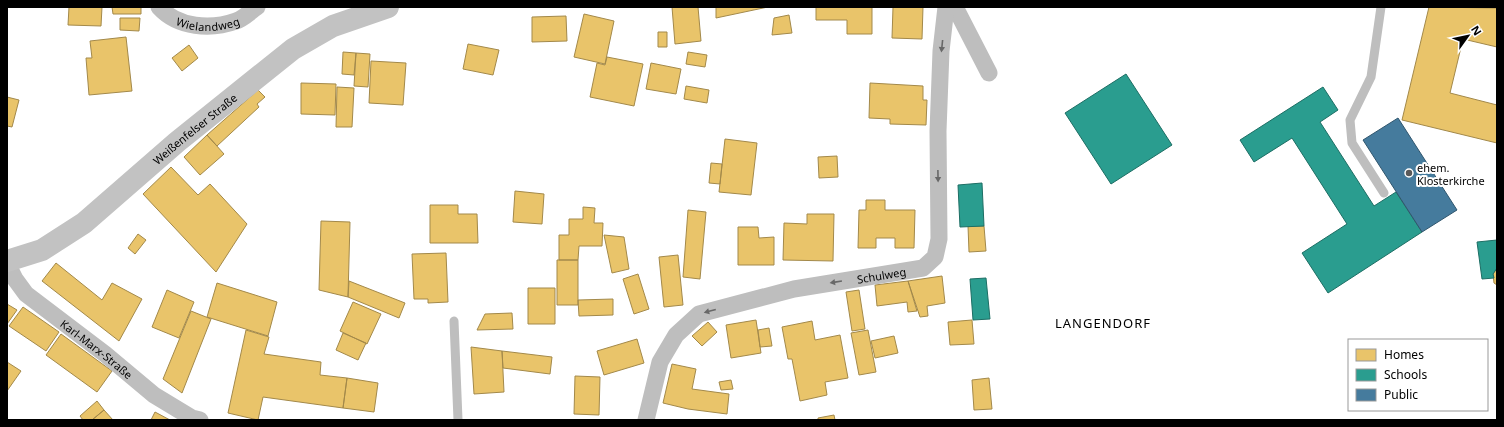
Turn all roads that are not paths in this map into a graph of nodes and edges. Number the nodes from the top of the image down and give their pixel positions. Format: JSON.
{"nodes":[{"id":1,"x":159,"y":7,"type":"edge"},
{"id":2,"x":257,"y":7,"type":"edge"},
{"id":3,"x":388,"y":7,"type":"edge"},
{"id":4,"x":946,"y":7,"type":"edge"},
{"id":5,"x":955,"y":7,"type":"edge"},
{"id":6,"x":1382,"y":7,"type":"edge"},
{"id":7,"x":989,"y":73,"type":"dead end"},
{"id":8,"x":1384,"y":193,"type":"dead end"},
{"id":9,"x":7,"y":262,"type":"edge"},
{"id":10,"x":454,"y":320,"type":"dead end"},
{"id":11,"x":200,"y":420,"type":"edge"},
{"id":12,"x":458,"y":420,"type":"edge"},
{"id":13,"x":646,"y":420,"type":"edge"}],
"edges":[{"from":1,"to":2,"type":"street","name":"Wielandweg"},
{"from":3,"to":9,"type":"street","name":"Weißenfelser Straße"},
{"from":4,"to":13,"type":"street","name":"Schulweg","one_way":true},
{"from":5,"to":7,"type":"street"},
{"from":6,"to":8,"type":"lane"},
{"from":9,"to":11,"type":"street","name":"Karl-Marx-Straße"},
{"from":10,"to":12,"type":"lane"}]}
